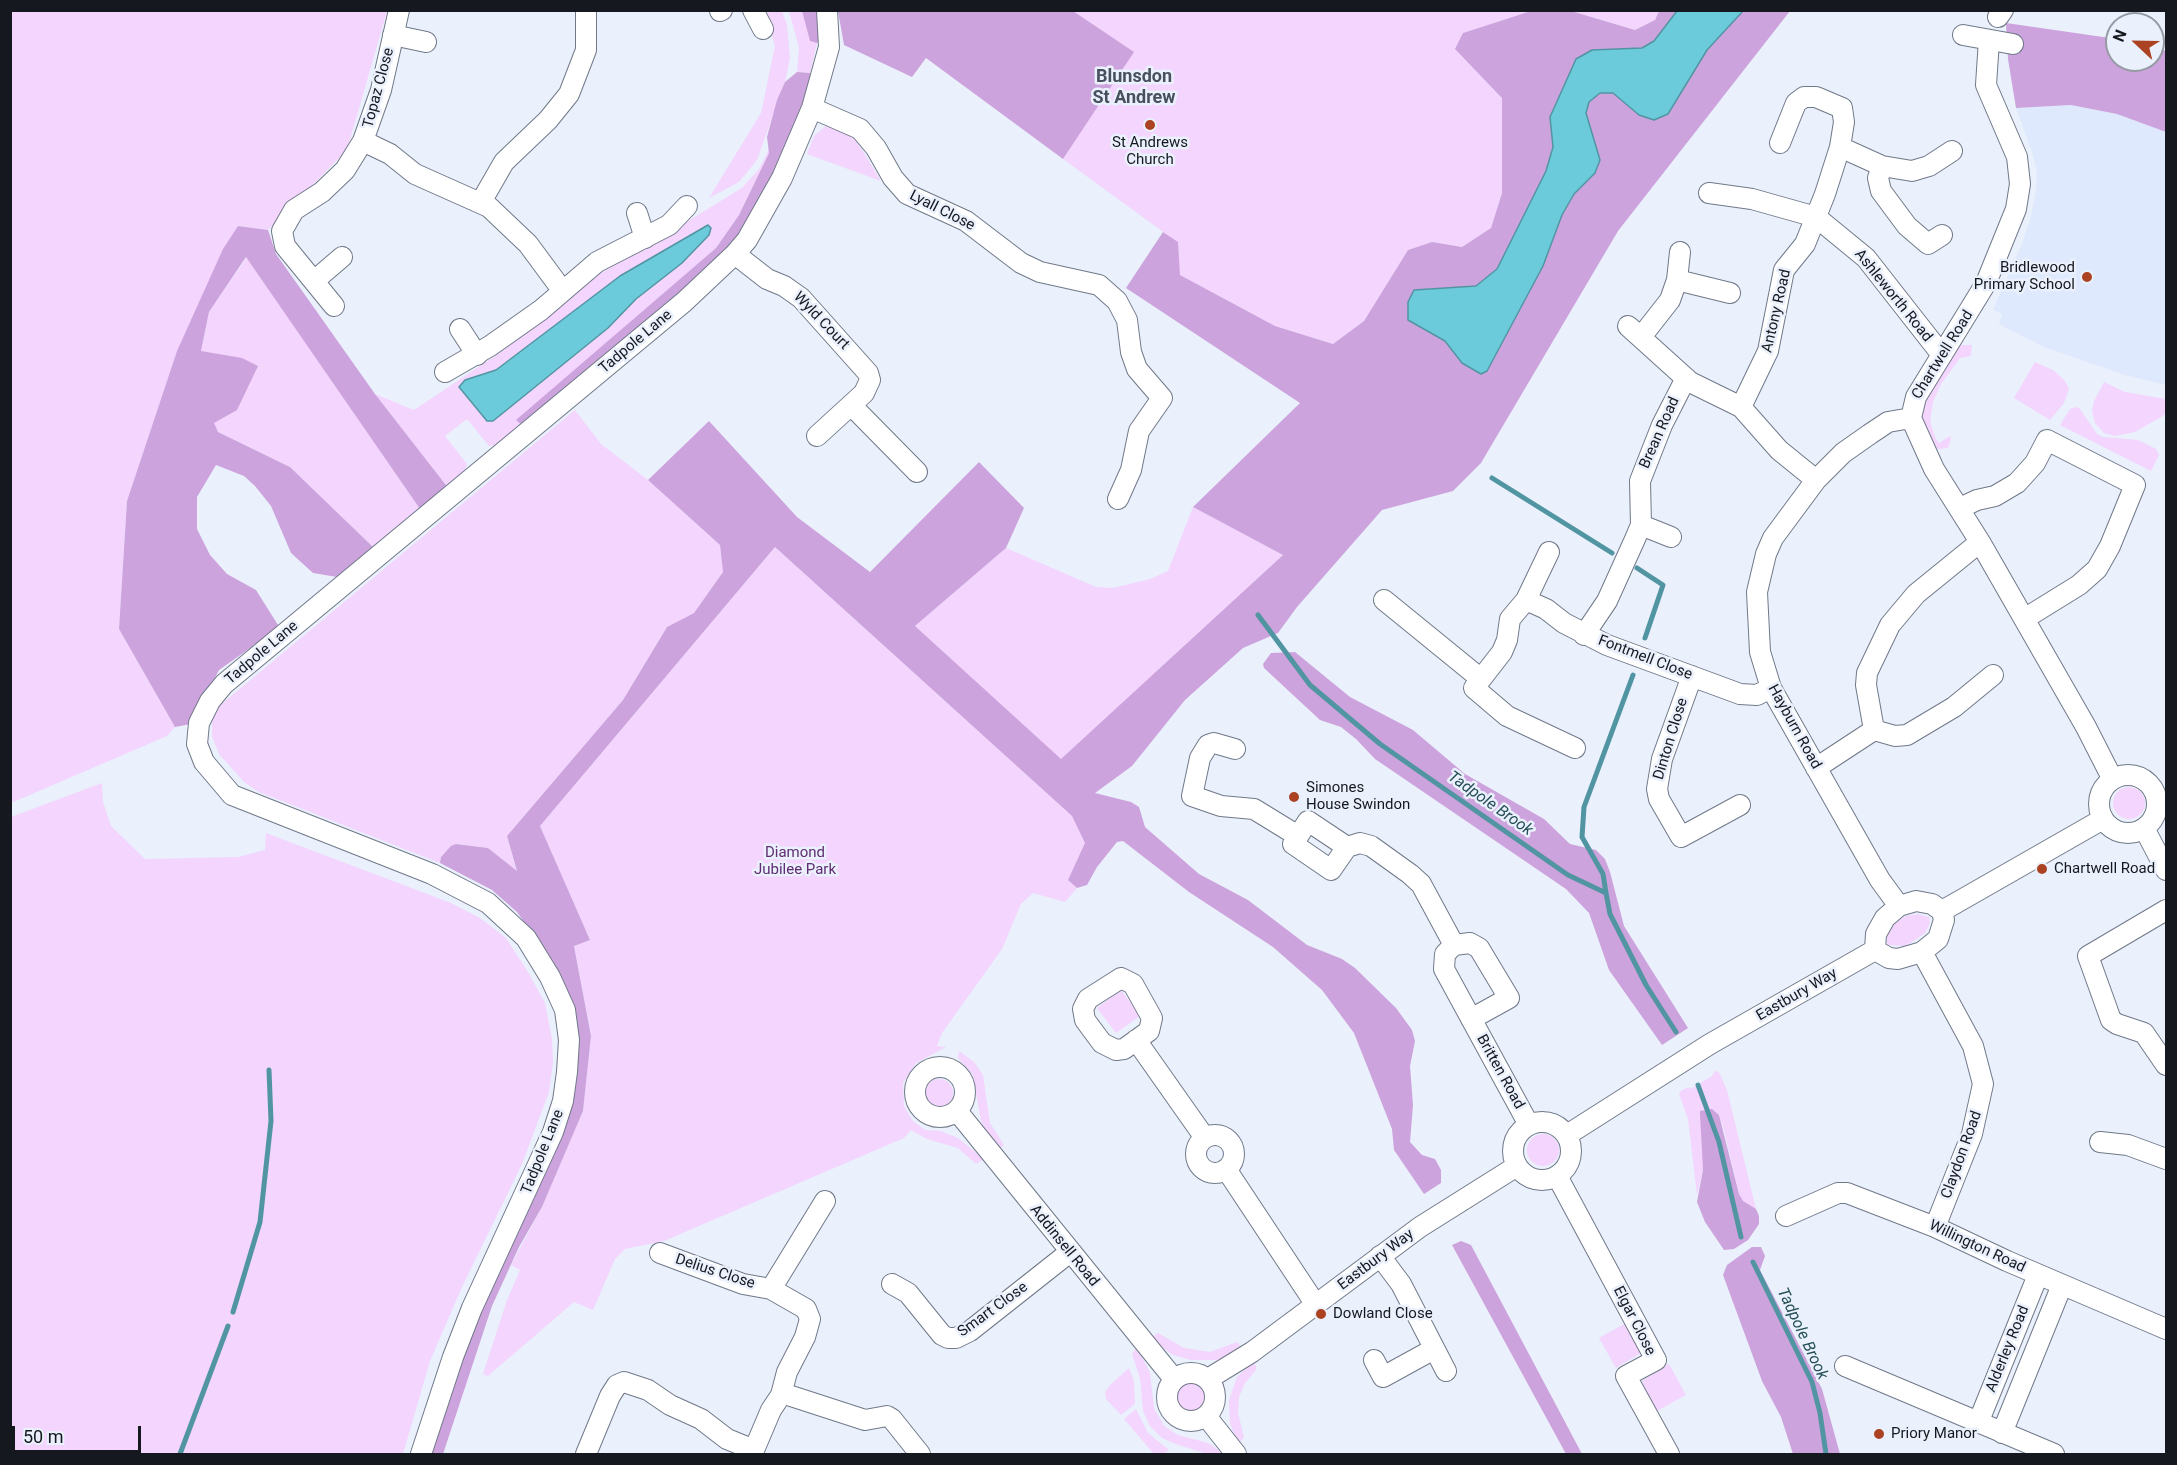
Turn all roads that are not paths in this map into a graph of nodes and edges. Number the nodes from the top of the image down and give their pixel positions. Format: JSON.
{"nodes":[{"id":1,"x":399,"y":10,"type":"edge"},
{"id":2,"x":586,"y":10,"type":"edge"},
{"id":3,"x":753,"y":10,"type":"edge"},
{"id":4,"x":827,"y":10,"type":"edge"},
{"id":5,"x":763,"y":29,"type":"dead end"},
{"id":6,"x":1963,"y":34,"type":"dead end"},
{"id":7,"x":393,"y":35,"type":"junction"},
{"id":8,"x":1989,"y":40,"type":"junction"},
{"id":9,"x":426,"y":42,"type":"dead end"},
{"id":10,"x":2013,"y":44,"type":"dead end"},
{"id":11,"x":812,"y":108,"type":"junction"},
{"id":12,"x":363,"y":141,"type":"junction"},
{"id":13,"x":1780,"y":143,"type":"dead end"},
{"id":14,"x":1840,"y":147,"type":"junction"},
{"id":15,"x":1952,"y":152,"type":"dead end"},
{"id":16,"x":1882,"y":166,"type":"junction"},
{"id":17,"x":1709,"y":193,"type":"dead end"},
{"id":18,"x":481,"y":202,"type":"junction"},
{"id":19,"x":687,"y":206,"type":"dead end"},
{"id":20,"x":637,"y":213,"type":"dead end"},
{"id":21,"x":1816,"y":217,"type":"junction"},
{"id":22,"x":1942,"y":235,"type":"dead end"},
{"id":23,"x":645,"y":238,"type":"junction"},
{"id":24,"x":1680,"y":252,"type":"dead end"},
{"id":25,"x":735,"y":254,"type":"junction"},
{"id":26,"x":342,"y":257,"type":"dead end"},
{"id":27,"x":1677,"y":280,"type":"junction"},
{"id":28,"x":314,"y":281,"type":"junction"},
{"id":29,"x":562,"y":290,"type":"junction"},
{"id":30,"x":1730,"y":293,"type":"dead end"},
{"id":31,"x":334,"y":306,"type":"dead end"},
{"id":32,"x":460,"y":328,"type":"dead end"},
{"id":33,"x":477,"y":354,"type":"junction"},
{"id":34,"x":1942,"y":355,"type":"junction"},
{"id":35,"x":445,"y":372,"type":"dead end"},
{"id":36,"x":1686,"y":378,"type":"junction"},
{"id":37,"x":852,"y":406,"type":"junction"},
{"id":38,"x":1741,"y":407,"type":"junction"},
{"id":39,"x":1911,"y":418,"type":"junction"},
{"id":40,"x":817,"y":436,"type":"dead end"},
{"id":41,"x":917,"y":472,"type":"dead end"},
{"id":42,"x":1815,"y":480,"type":"junction"},
{"id":43,"x":1118,"y":499,"type":"dead end"},
{"id":44,"x":1960,"y":508,"type":"junction"},
{"id":45,"x":1641,"y":525,"type":"junction"},
{"id":46,"x":1671,"y":537,"type":"dead end"},
{"id":47,"x":1980,"y":543,"type":"junction"},
{"id":48,"x":1549,"y":552,"type":"dead end"},
{"id":49,"x":1384,"y":600,"type":"dead end"},
{"id":50,"x":1526,"y":600,"type":"junction"},
{"id":51,"x":2024,"y":619,"type":"junction"},
{"id":52,"x":1584,"y":634,"type":"junction"},
{"id":53,"x":1993,"y":675,"type":"dead end"},
{"id":54,"x":1692,"y":676,"type":"junction"},
{"id":55,"x":1481,"y":679,"type":"junction"},
{"id":56,"x":1771,"y":688,"type":"junction"},
{"id":57,"x":1874,"y":730,"type":"junction"},
{"id":58,"x":1575,"y":748,"type":"dead end"},
{"id":59,"x":1235,"y":749,"type":"dead end"},
{"id":60,"x":1816,"y":768,"type":"junction"},
{"id":61,"x":2112,"y":778,"type":"junction"},
{"id":62,"x":1740,"y":805,"type":"dead end"},
{"id":63,"x":2103,"y":819,"type":"junction"},
{"id":64,"x":2144,"y":828,"type":"junction"},
{"id":65,"x":1298,"y":836,"type":"junction"},
{"id":66,"x":1347,"y":847,"type":"junction"},
{"id":67,"x":2166,"y":870,"type":"edge"},
{"id":68,"x":1899,"y":906,"type":"junction"},
{"id":69,"x":2166,"y":910,"type":"edge"},
{"id":70,"x":1942,"y":911,"type":"junction"},
{"id":71,"x":1454,"y":945,"type":"junction"},
{"id":72,"x":1875,"y":950,"type":"junction"},
{"id":73,"x":1922,"y":952,"type":"junction"},
{"id":74,"x":1471,"y":1019,"type":"junction"},
{"id":75,"x":1136,"y":1040,"type":"dead end"},
{"id":76,"x":2166,"y":1065,"type":"edge"},
{"id":77,"x":957,"y":1112,"type":"dead end"},
{"id":78,"x":1529,"y":1125,"type":"junction"},
{"id":79,"x":1567,"y":1135,"type":"junction"},
{"id":80,"x":1205,"y":1138,"type":"junction"},
{"id":81,"x":2100,"y":1142,"type":"dead end"},
{"id":82,"x":2166,"y":1159,"type":"edge"},
{"id":83,"x":1517,"y":1166,"type":"junction"},
{"id":84,"x":1226,"y":1169,"type":"junction"},
{"id":85,"x":1557,"y":1176,"type":"junction"},
{"id":86,"x":825,"y":1201,"type":"dead end"},
{"id":87,"x":1786,"y":1216,"type":"dead end"},
{"id":88,"x":1935,"y":1227,"type":"junction"},
{"id":89,"x":1070,"y":1252,"type":"junction"},
{"id":90,"x":660,"y":1253,"type":"dead end"},
{"id":91,"x":1380,"y":1256,"type":"junction"},
{"id":92,"x":2038,"y":1275,"type":"junction"},
{"id":93,"x":892,"y":1284,"type":"dead end"},
{"id":94,"x":2062,"y":1285,"type":"junction"},
{"id":95,"x":771,"y":1289,"type":"junction"},
{"id":96,"x":1316,"y":1305,"type":"junction"},
{"id":97,"x":2166,"y":1329,"type":"edge"},
{"id":98,"x":1434,"y":1349,"type":"junction"},
{"id":99,"x":1374,"y":1360,"type":"dead end"},
{"id":100,"x":1845,"y":1366,"type":"dead end"},
{"id":101,"x":1446,"y":1371,"type":"dead end"},
{"id":102,"x":1174,"y":1379,"type":"junction"},
{"id":103,"x":1208,"y":1379,"type":"junction"},
{"id":104,"x":781,"y":1395,"type":"junction"},
{"id":105,"x":1206,"y":1416,"type":"junction"},
{"id":106,"x":1978,"y":1423,"type":"junction"},
{"id":107,"x":2002,"y":1433,"type":"junction"},
{"id":108,"x":752,"y":1452,"type":"edge"},
{"id":109,"x":421,"y":1455,"type":"edge"},
{"id":110,"x":586,"y":1455,"type":"edge"},
{"id":111,"x":920,"y":1455,"type":"edge"},
{"id":112,"x":1236,"y":1455,"type":"edge"},
{"id":113,"x":1669,"y":1455,"type":"edge"},
{"id":114,"x":2054,"y":1455,"type":"edge"}],
"edges":[{"from":1,"to":7,"type":"street","name":"Topaz Close"},
{"from":2,"to":18,"type":"street"},
{"from":3,"to":5,"type":"street"},
{"from":4,"to":11,"type":"street","name":"Tadpole Lane"},
{"from":6,"to":8,"type":"street"},
{"from":7,"to":9,"type":"street","name":"Topaz Close"},
{"from":7,"to":12,"type":"street","name":"Topaz Close"},
{"from":8,"to":10,"type":"street"},
{"from":8,"to":34,"type":"street","name":"Chartwell Road"},
{"from":11,"to":25,"type":"street","name":"Tadpole Lane"},
{"from":11,"to":43,"type":"street","name":"Lyall Close"},
{"from":12,"to":18,"type":"street","name":"Topaz Close"},
{"from":12,"to":28,"type":"street","name":"Topaz Close"},
{"from":13,"to":14,"type":"street","name":"Antony Road"},
{"from":14,"to":16,"type":"street"},
{"from":14,"to":21,"type":"street","name":"Antony Road"},
{"from":15,"to":16,"type":"street"},
{"from":16,"to":22,"type":"street"},
{"from":17,"to":21,"type":"street","name":"Ashleworth Road"},
{"from":18,"to":29,"type":"street","name":"Topaz Close"},
{"from":19,"to":23,"type":"street"},
{"from":20,"to":23,"type":"street"},
{"from":21,"to":34,"type":"street","name":"Ashleworth Road"},
{"from":21,"to":38,"type":"street","name":"Antony Road"},
{"from":23,"to":29,"type":"street"},
{"from":24,"to":27,"type":"street"},
{"from":25,"to":37,"type":"street","name":"Wyld Court"},
{"from":25,"to":109,"type":"street","name":"Tadpole Lane"},
{"from":26,"to":28,"type":"street"},
{"from":27,"to":30,"type":"street"},
{"from":27,"to":36,"type":"street"},
{"from":28,"to":31,"type":"street","name":"Topaz Close"},
{"from":29,"to":33,"type":"street"},
{"from":32,"to":33,"type":"street"},
{"from":33,"to":35,"type":"street"},
{"from":34,"to":39,"type":"street","name":"Chartwell Road"},
{"from":36,"to":38,"type":"street"},
{"from":36,"to":45,"type":"street","name":"Brean Road"},
{"from":37,"to":40,"type":"street","name":"Wyld Court"},
{"from":37,"to":41,"type":"street"},
{"from":38,"to":42,"type":"street"},
{"from":39,"to":42,"type":"street","name":"Hayburn Road"},
{"from":39,"to":44,"type":"street","name":"Chartwell Road"},
{"from":42,"to":56,"type":"street","name":"Hayburn Road"},
{"from":44,"to":47,"type":"street","name":"Chartwell Road"},
{"from":44,"to":51,"type":"street"},
{"from":45,"to":46,"type":"street"},
{"from":45,"to":52,"type":"street","name":"Brean Road"},
{"from":47,"to":51,"type":"street","name":"Chartwell Road"},
{"from":47,"to":57,"type":"street"},
{"from":48,"to":50,"type":"street"},
{"from":49,"to":55,"type":"street"},
{"from":50,"to":52,"type":"street","name":"Fontmell Close"},
{"from":50,"to":55,"type":"street"},
{"from":51,"to":61,"type":"street","name":"Chartwell Road"},
{"from":52,"to":54,"type":"street","name":"Fontmell Close"},
{"from":53,"to":57,"type":"street"},
{"from":54,"to":56,"type":"street","name":"Fontmell Close"},
{"from":54,"to":62,"type":"street","name":"Dinton Close"},
{"from":55,"to":58,"type":"street"},
{"from":56,"to":60,"type":"street","name":"Hayburn Road"},
{"from":57,"to":60,"type":"street"},
{"from":59,"to":65,"type":"street"},
{"from":60,"to":68,"type":"street","name":"Hayburn Road"},
{"from":61,"to":63,"type":"street"},
{"from":61,"to":64,"type":"street"},
{"from":63,"to":64,"type":"street"},
{"from":63,"to":70,"type":"street"},
{"from":64,"to":67,"type":"street"},
{"from":65,"to":66,"type":"street"},
{"from":65,"to":66,"type":"street"},
{"from":66,"to":71,"type":"street"},
{"from":68,"to":70,"type":"street"},
{"from":68,"to":72,"type":"street"},
{"from":69,"to":76,"type":"street"},
{"from":70,"to":73,"type":"street"},
{"from":71,"to":74,"type":"street","name":"Britten Road"},
{"from":71,"to":74,"type":"street","name":"Britten Road"},
{"from":72,"to":73,"type":"street"},
{"from":72,"to":79,"type":"street","name":"Eastbury Way"},
{"from":73,"to":88,"type":"street","name":"Claydon Road"},
{"from":74,"to":78,"type":"street","name":"Britten Road"},
{"from":75,"to":80,"type":"street"},
{"from":77,"to":89,"type":"street","name":"Addinsell Road"},
{"from":78,"to":79,"type":"street"},
{"from":78,"to":83,"type":"street"},
{"from":79,"to":85,"type":"street"},
{"from":80,"to":84,"type":"street"},
{"from":80,"to":84,"type":"street"},
{"from":81,"to":82,"type":"street"},
{"from":83,"to":85,"type":"street"},
{"from":83,"to":91,"type":"street","name":"Eastbury Way"},
{"from":84,"to":96,"type":"street"},
{"from":85,"to":113,"type":"street","name":"Elgar Close"},
{"from":86,"to":95,"type":"street","name":"Delius Close"},
{"from":87,"to":88,"type":"street","name":"Willington Road"},
{"from":88,"to":92,"type":"street","name":"Willington Road"},
{"from":89,"to":93,"type":"street","name":"Smart Close"},
{"from":89,"to":102,"type":"street","name":"Addinsell Road"},
{"from":90,"to":95,"type":"street","name":"Delius Close"},
{"from":91,"to":96,"type":"street","name":"Eastbury Way"},
{"from":91,"to":98,"type":"street"},
{"from":92,"to":94,"type":"street","name":"Willington Road"},
{"from":92,"to":106,"type":"street","name":"Alderley Road"},
{"from":94,"to":97,"type":"street","name":"Willington Road"},
{"from":94,"to":107,"type":"street","name":"Alderley Road"},
{"from":95,"to":104,"type":"street","name":"Delius Close"},
{"from":96,"to":103,"type":"street","name":"Eastbury Way"},
{"from":98,"to":99,"type":"street"},
{"from":98,"to":101,"type":"street"},
{"from":100,"to":106,"type":"street"},
{"from":102,"to":103,"type":"street"},
{"from":102,"to":105,"type":"street"},
{"from":103,"to":105,"type":"street"},
{"from":104,"to":108,"type":"street","name":"Delius Close"},
{"from":104,"to":111,"type":"street"},
{"from":105,"to":112,"type":"street"},
{"from":106,"to":107,"type":"street"},
{"from":107,"to":114,"type":"street"},
{"from":108,"to":110,"type":"street"}]}
